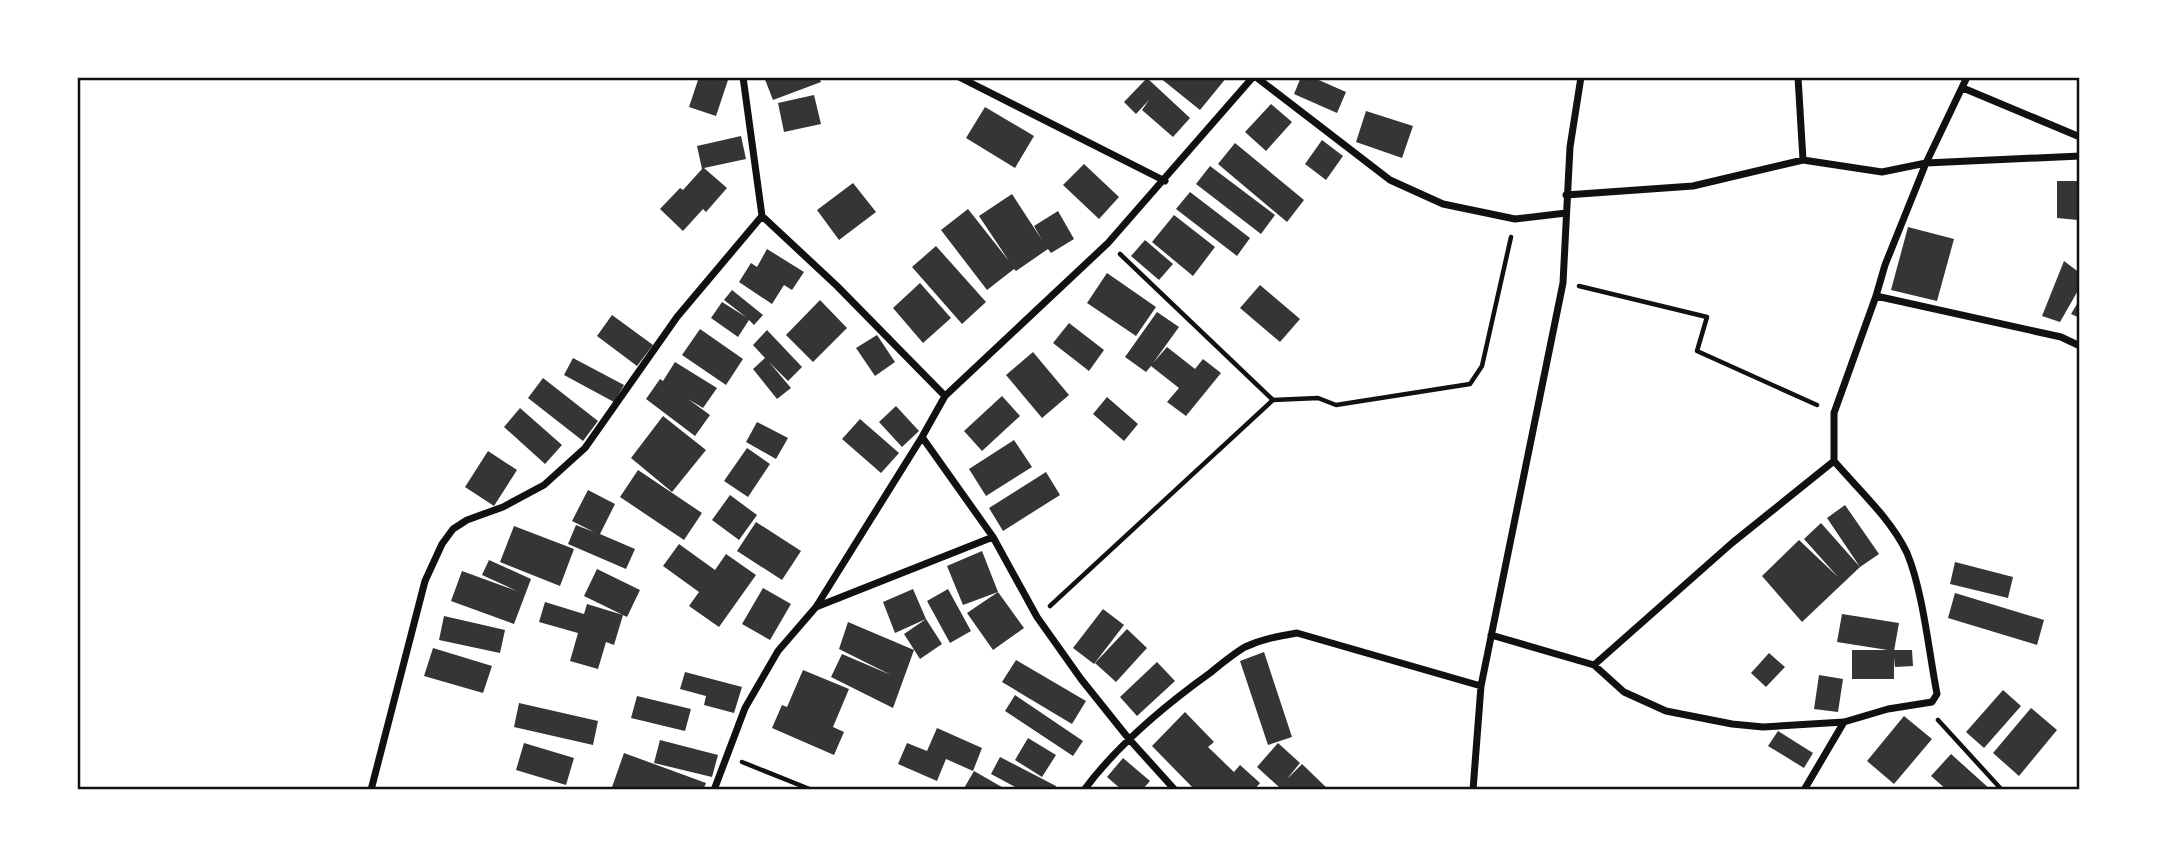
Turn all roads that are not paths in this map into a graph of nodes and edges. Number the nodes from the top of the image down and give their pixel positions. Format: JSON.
{"nodes":[{"id":1,"x":743,"y":77,"type":"edge"},
{"id":2,"x":959,"y":77,"type":"edge"},
{"id":3,"x":1255,"y":77,"type":"edge"},
{"id":4,"x":1581,"y":77,"type":"edge"},
{"id":5,"x":1798,"y":77,"type":"edge"},
{"id":6,"x":1967,"y":77,"type":"edge"},
{"id":7,"x":1963,"y":88,"type":"junction"},
{"id":8,"x":2080,"y":137,"type":"edge"},
{"id":9,"x":2080,"y":156,"type":"edge"},
{"id":10,"x":1803,"y":160,"type":"junction"},
{"id":11,"x":1926,"y":163,"type":"junction"},
{"id":12,"x":1165,"y":181,"type":"junction"},
{"id":13,"x":1566,"y":195,"type":"junction"},
{"id":14,"x":1566,"y":213,"type":"junction"},
{"id":15,"x":762,"y":216,"type":"junction"},
{"id":16,"x":1876,"y":296,"type":"junction"},
{"id":17,"x":2080,"y":346,"type":"edge"},
{"id":18,"x":945,"y":396,"type":"junction"},
{"id":19,"x":922,"y":437,"type":"junction"},
{"id":20,"x":1834,"y":461,"type":"junction"},
{"id":21,"x":993,"y":537,"type":"junction"},
{"id":22,"x":816,"y":607,"type":"junction"},
{"id":23,"x":1491,"y":635,"type":"junction"},
{"id":24,"x":1594,"y":665,"type":"junction"},
{"id":25,"x":1481,"y":686,"type":"junction"},
{"id":26,"x":1844,"y":722,"type":"junction"},
{"id":27,"x":1129,"y":739,"type":"junction"},
{"id":28,"x":371,"y":790,"type":"edge"},
{"id":29,"x":714,"y":790,"type":"edge"},
{"id":30,"x":1084,"y":790,"type":"edge"},
{"id":31,"x":1175,"y":790,"type":"edge"},
{"id":32,"x":1473,"y":790,"type":"edge"},
{"id":33,"x":1804,"y":790,"type":"edge"}],
"edges":[{"from":1,"to":15,"type":"street"},
{"from":2,"to":12,"type":"street"},
{"from":3,"to":12,"type":"street"},
{"from":3,"to":14,"type":"street"},
{"from":4,"to":13,"type":"street"},
{"from":5,"to":10,"type":"street"},
{"from":6,"to":7,"type":"street"},
{"from":7,"to":8,"type":"street"},
{"from":7,"to":11,"type":"street"},
{"from":9,"to":11,"type":"street"},
{"from":10,"to":11,"type":"street"},
{"from":10,"to":13,"type":"street"},
{"from":11,"to":16,"type":"street"},
{"from":12,"to":18,"type":"street"},
{"from":13,"to":14,"type":"street"},
{"from":14,"to":23,"type":"street"},
{"from":15,"to":18,"type":"street"},
{"from":15,"to":28,"type":"street"},
{"from":16,"to":17,"type":"street"},
{"from":16,"to":20,"type":"street"},
{"from":18,"to":19,"type":"street"},
{"from":19,"to":21,"type":"street"},
{"from":19,"to":22,"type":"street"},
{"from":20,"to":24,"type":"street"},
{"from":20,"to":26,"type":"street"},
{"from":21,"to":22,"type":"street"},
{"from":21,"to":27,"type":"street"},
{"from":22,"to":29,"type":"street"},
{"from":23,"to":24,"type":"street"},
{"from":23,"to":25,"type":"street"},
{"from":24,"to":26,"type":"street"},
{"from":25,"to":27,"type":"street"},
{"from":25,"to":32,"type":"street"},
{"from":26,"to":33,"type":"street"},
{"from":27,"to":30,"type":"street"},
{"from":27,"to":31,"type":"street"}]}
